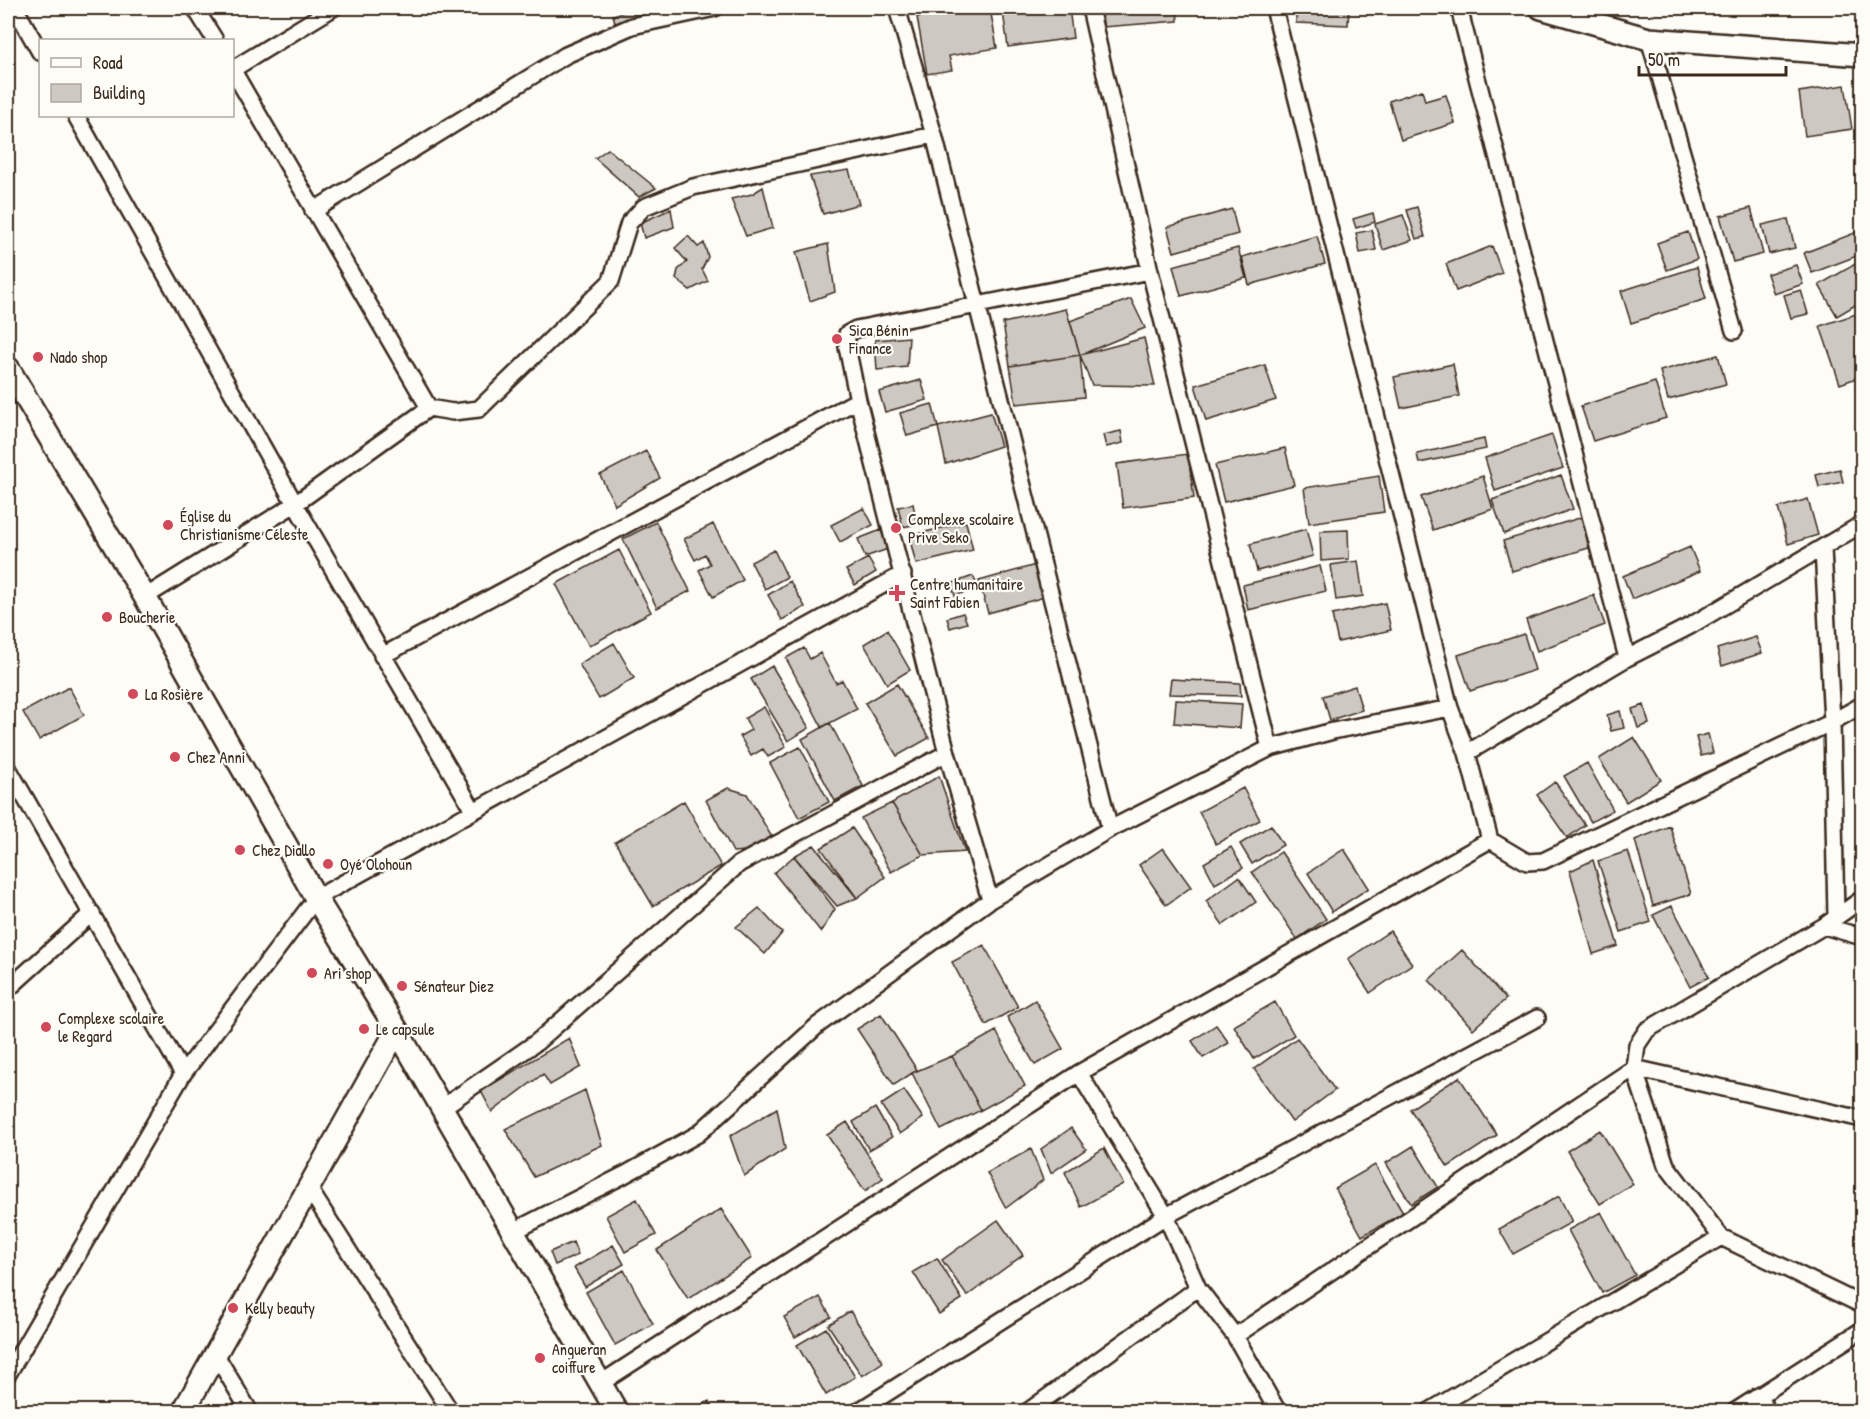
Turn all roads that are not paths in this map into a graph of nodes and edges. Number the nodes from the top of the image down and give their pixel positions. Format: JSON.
{"nodes":[{"id":1,"x":15,"y":8,"type":"edge"},
{"id":2,"x":195,"y":8,"type":"edge"},
{"id":3,"x":333,"y":8,"type":"edge"},
{"id":4,"x":715,"y":8,"type":"edge"},
{"id":5,"x":897,"y":8,"type":"edge"},
{"id":6,"x":1090,"y":8,"type":"edge"},
{"id":7,"x":1274,"y":8,"type":"edge"},
{"id":8,"x":1459,"y":8,"type":"edge"},
{"id":9,"x":1541,"y":8,"type":"edge"},
{"id":10,"x":214,"y":39,"type":"edge"},
{"id":11,"x":1649,"y":39,"type":"junction"},
{"id":12,"x":39,"y":50,"type":"edge"},
{"id":13,"x":1863,"y":55,"type":"edge"},
{"id":14,"x":234,"y":68,"type":"edge"},
{"id":15,"x":234,"y":71,"type":"edge"},
{"id":16,"x":77,"y":117,"type":"edge"},
{"id":17,"x":934,"y":135,"type":"junction"},
{"id":18,"x":313,"y":211,"type":"junction"},
{"id":19,"x":1150,"y":271,"type":"junction"},
{"id":20,"x":978,"y":307,"type":"junction"},
{"id":21,"x":1734,"y":331,"type":"dead end"},
{"id":22,"x":8,"y":368,"type":"edge"},
{"id":23,"x":858,"y":400,"type":"junction"},
{"id":24,"x":429,"y":408,"type":"junction"},
{"id":25,"x":295,"y":504,"type":"junction"},
{"id":26,"x":1863,"y":524,"type":"edge"},
{"id":27,"x":1823,"y":549,"type":"junction"},
{"id":28,"x":903,"y":574,"type":"junction"},
{"id":29,"x":144,"y":597,"type":"junction"},
{"id":30,"x":382,"y":656,"type":"junction"},
{"id":31,"x":1627,"y":658,"type":"junction"},
{"id":32,"x":1863,"y":705,"type":"edge"},
{"id":33,"x":1450,"y":708,"type":"junction"},
{"id":34,"x":1832,"y":722,"type":"junction"},
{"id":35,"x":1270,"y":748,"type":"junction"},
{"id":36,"x":947,"y":753,"type":"junction"},
{"id":37,"x":1467,"y":753,"type":"junction"},
{"id":38,"x":8,"y":768,"type":"edge"},
{"id":39,"x":473,"y":810,"type":"junction"},
{"id":40,"x":1110,"y":829,"type":"junction"},
{"id":41,"x":1490,"y":840,"type":"junction"},
{"id":42,"x":316,"y":898,"type":"junction"},
{"id":43,"x":1863,"y":898,"type":"edge"},
{"id":44,"x":990,"y":900,"type":"junction"},
{"id":45,"x":92,"y":913,"type":"junction"},
{"id":46,"x":1830,"y":921,"type":"junction"},
{"id":47,"x":1863,"y":937,"type":"edge"},
{"id":48,"x":8,"y":989,"type":"edge"},
{"id":49,"x":1537,"y":1018,"type":"dead end"},
{"id":50,"x":398,"y":1030,"type":"junction"},
{"id":51,"x":1634,"y":1068,"type":"junction"},
{"id":52,"x":1079,"y":1073,"type":"junction"},
{"id":53,"x":183,"y":1074,"type":"junction"},
{"id":54,"x":443,"y":1107,"type":"junction"},
{"id":55,"x":1863,"y":1119,"type":"edge"},
{"id":56,"x":308,"y":1187,"type":"junction"},
{"id":57,"x":1166,"y":1216,"type":"junction"},
{"id":58,"x":514,"y":1232,"type":"junction"},
{"id":59,"x":1721,"y":1237,"type":"junction"},
{"id":60,"x":1198,"y":1288,"type":"junction"},
{"id":61,"x":1863,"y":1305,"type":"edge"},
{"id":62,"x":1863,"y":1330,"type":"edge"},
{"id":63,"x":1235,"y":1336,"type":"junction"},
{"id":64,"x":216,"y":1355,"type":"junction"},
{"id":65,"x":8,"y":1374,"type":"edge"},
{"id":66,"x":602,"y":1383,"type":"junction"},
{"id":67,"x":1758,"y":1396,"type":"junction"},
{"id":68,"x":183,"y":1412,"type":"edge"},
{"id":69,"x":250,"y":1412,"type":"edge"},
{"id":70,"x":451,"y":1412,"type":"edge"},
{"id":71,"x":618,"y":1412,"type":"edge"},
{"id":72,"x":857,"y":1412,"type":"edge"},
{"id":73,"x":1027,"y":1412,"type":"edge"},
{"id":74,"x":1278,"y":1412,"type":"edge"},
{"id":75,"x":1428,"y":1412,"type":"edge"},
{"id":76,"x":1734,"y":1412,"type":"edge"},
{"id":77,"x":1768,"y":1412,"type":"edge"}],
"edges":[{"from":1,"to":12,"type":"street"},
{"from":2,"to":10,"type":"street"},
{"from":3,"to":14,"type":"street"},
{"from":4,"to":18,"type":"street"},
{"from":5,"to":17,"type":"street"},
{"from":6,"to":19,"type":"street"},
{"from":7,"to":33,"type":"street"},
{"from":8,"to":31,"type":"street"},
{"from":9,"to":11,"type":"main road"},
{"from":11,"to":13,"type":"main road"},
{"from":11,"to":21,"type":"street"},
{"from":15,"to":18,"type":"street"},
{"from":16,"to":25,"type":"street"},
{"from":17,"to":20,"type":"street"},
{"from":17,"to":24,"type":"street"},
{"from":18,"to":24,"type":"street"},
{"from":19,"to":20,"type":"street"},
{"from":19,"to":35,"type":"street"},
{"from":20,"to":23,"type":"street"},
{"from":20,"to":40,"type":"street"},
{"from":22,"to":29,"type":"main road"},
{"from":23,"to":28,"type":"street"},
{"from":23,"to":30,"type":"street"},
{"from":24,"to":25,"type":"street"},
{"from":25,"to":29,"type":"street"},
{"from":25,"to":30,"type":"street"},
{"from":26,"to":27,"type":"street"},
{"from":27,"to":31,"type":"street"},
{"from":27,"to":34,"type":"street"},
{"from":28,"to":36,"type":"street"},
{"from":28,"to":39,"type":"street"},
{"from":29,"to":42,"type":"main road"},
{"from":30,"to":39,"type":"street"},
{"from":31,"to":37,"type":"street"},
{"from":32,"to":34,"type":"street"},
{"from":33,"to":35,"type":"street"},
{"from":33,"to":37,"type":"street"},
{"from":34,"to":41,"type":"street"},
{"from":34,"to":46,"type":"street"},
{"from":35,"to":40,"type":"street"},
{"from":36,"to":44,"type":"street"},
{"from":36,"to":54,"type":"street"},
{"from":37,"to":41,"type":"street"},
{"from":38,"to":45,"type":"street"},
{"from":39,"to":42,"type":"street"},
{"from":40,"to":44,"type":"street"},
{"from":41,"to":52,"type":"street"},
{"from":42,"to":50,"type":"main road"},
{"from":42,"to":53,"type":"street"},
{"from":43,"to":46,"type":"street"},
{"from":44,"to":58,"type":"street"},
{"from":45,"to":48,"type":"street"},
{"from":45,"to":53,"type":"street"},
{"from":46,"to":47,"type":"street"},
{"from":46,"to":51,"type":"street"},
{"from":49,"to":57,"type":"street"},
{"from":50,"to":54,"type":"main road"},
{"from":50,"to":56,"type":"main road"},
{"from":51,"to":55,"type":"street"},
{"from":51,"to":59,"type":"street"},
{"from":51,"to":63,"type":"street"},
{"from":52,"to":57,"type":"street"},
{"from":52,"to":66,"type":"street"},
{"from":53,"to":65,"type":"street"},
{"from":54,"to":58,"type":"main road"},
{"from":56,"to":64,"type":"main road"},
{"from":56,"to":70,"type":"street"},
{"from":57,"to":60,"type":"street"},
{"from":57,"to":72,"type":"street"},
{"from":58,"to":66,"type":"main road"},
{"from":59,"to":61,"type":"street"},
{"from":59,"to":75,"type":"street"},
{"from":60,"to":63,"type":"street"},
{"from":60,"to":73,"type":"street"},
{"from":62,"to":67,"type":"street"},
{"from":63,"to":74,"type":"street"},
{"from":64,"to":68,"type":"main road"},
{"from":64,"to":69,"type":"street"},
{"from":66,"to":71,"type":"main road"},
{"from":67,"to":76,"type":"street"},
{"from":67,"to":77,"type":"street"}]}
